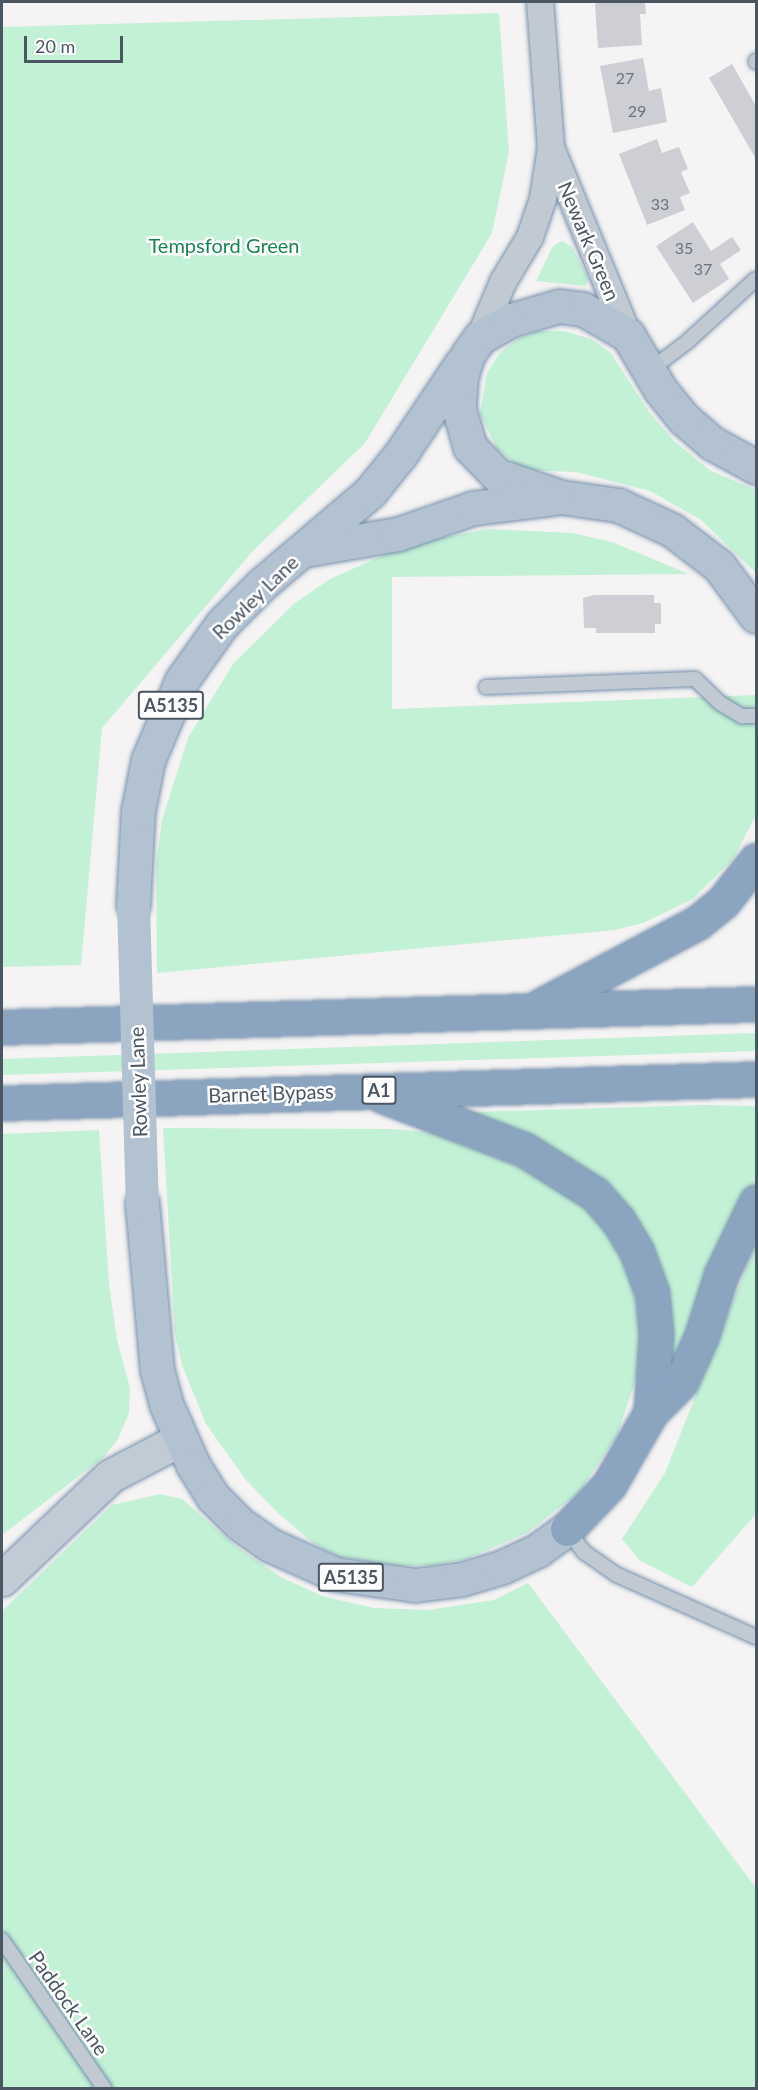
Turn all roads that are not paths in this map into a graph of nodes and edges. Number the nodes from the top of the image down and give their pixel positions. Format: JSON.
{"nodes":[{"id":1,"x":540,"y":2,"type":"edge"},
{"id":2,"x":551,"y":148,"type":"junction"},
{"id":3,"x":756,"y":279,"type":"edge"},
{"id":4,"x":628,"y":335,"type":"junction"},
{"id":5,"x":474,"y":345,"type":"junction"},
{"id":6,"x":650,"y":370,"type":"junction"},
{"id":7,"x":756,"y":467,"type":"edge"},
{"id":8,"x":561,"y":497,"type":"junction"},
{"id":9,"x":304,"y":550,"type":"junction"},
{"id":10,"x":756,"y":615,"type":"edge"},
{"id":11,"x":486,"y":687,"type":"dead end"},
{"id":12,"x":756,"y":716,"type":"edge"},
{"id":13,"x":756,"y":860,"type":"edge"},
{"id":14,"x":756,"y":1004,"type":"edge"},
{"id":15,"x":534,"y":1009,"type":"junction"},
{"id":16,"x":2,"y":1026,"type":"edge"},
{"id":17,"x":756,"y":1079,"type":"edge"},
{"id":18,"x":368,"y":1090,"type":"junction"},
{"id":19,"x":2,"y":1102,"type":"edge"},
{"id":20,"x":756,"y":1202,"type":"edge"},
{"id":21,"x":651,"y":1412,"type":"junction"},
{"id":22,"x":179,"y":1440,"type":"junction"},
{"id":23,"x":567,"y":1529,"type":"junction"},
{"id":24,"x":2,"y":1579,"type":"edge"},
{"id":25,"x":756,"y":1637,"type":"edge"},
{"id":26,"x":2,"y":1940,"type":"edge"},
{"id":27,"x":104,"y":2088,"type":"edge"}],
"edges":[{"from":1,"to":2,"type":"street","name":"Newark Green"},
{"from":2,"to":4,"type":"street","name":"Newark Green"},
{"from":2,"to":5,"type":"street","name":"Newark Green"},
{"from":3,"to":6,"type":"lane"},
{"from":4,"to":5,"type":"main road"},
{"from":4,"to":6,"type":"main road"},
{"from":5,"to":8,"type":"main road"},
{"from":5,"to":9,"type":"main road","name":"Rowley Lane","number":"A5135"},
{"from":6,"to":7,"type":"main road"},
{"from":8,"to":9,"type":"main road","name":"Rowley Lane"},
{"from":8,"to":10,"type":"main road"},
{"from":9,"to":22,"type":"main road","name":"Rowley Lane","number":"A5135","bridge":true},
{"from":11,"to":12,"type":"lane"},
{"from":13,"to":15,"type":"highway"},
{"from":14,"to":15,"type":"highway"},
{"from":15,"to":16,"type":"highway"},
{"from":17,"to":18,"type":"highway","name":"Barnet Bypass","number":"A1"},
{"from":18,"to":19,"type":"highway","name":"Barnet Bypass","number":"A1"},
{"from":18,"to":21,"type":"highway"},
{"from":20,"to":21,"type":"highway"},
{"from":21,"to":23,"type":"highway"},
{"from":22,"to":23,"type":"main road","number":"A5135"},
{"from":22,"to":24,"type":"street"},
{"from":23,"to":25,"type":"lane"},
{"from":26,"to":27,"type":"lane","name":"Paddock Lane"}]}
